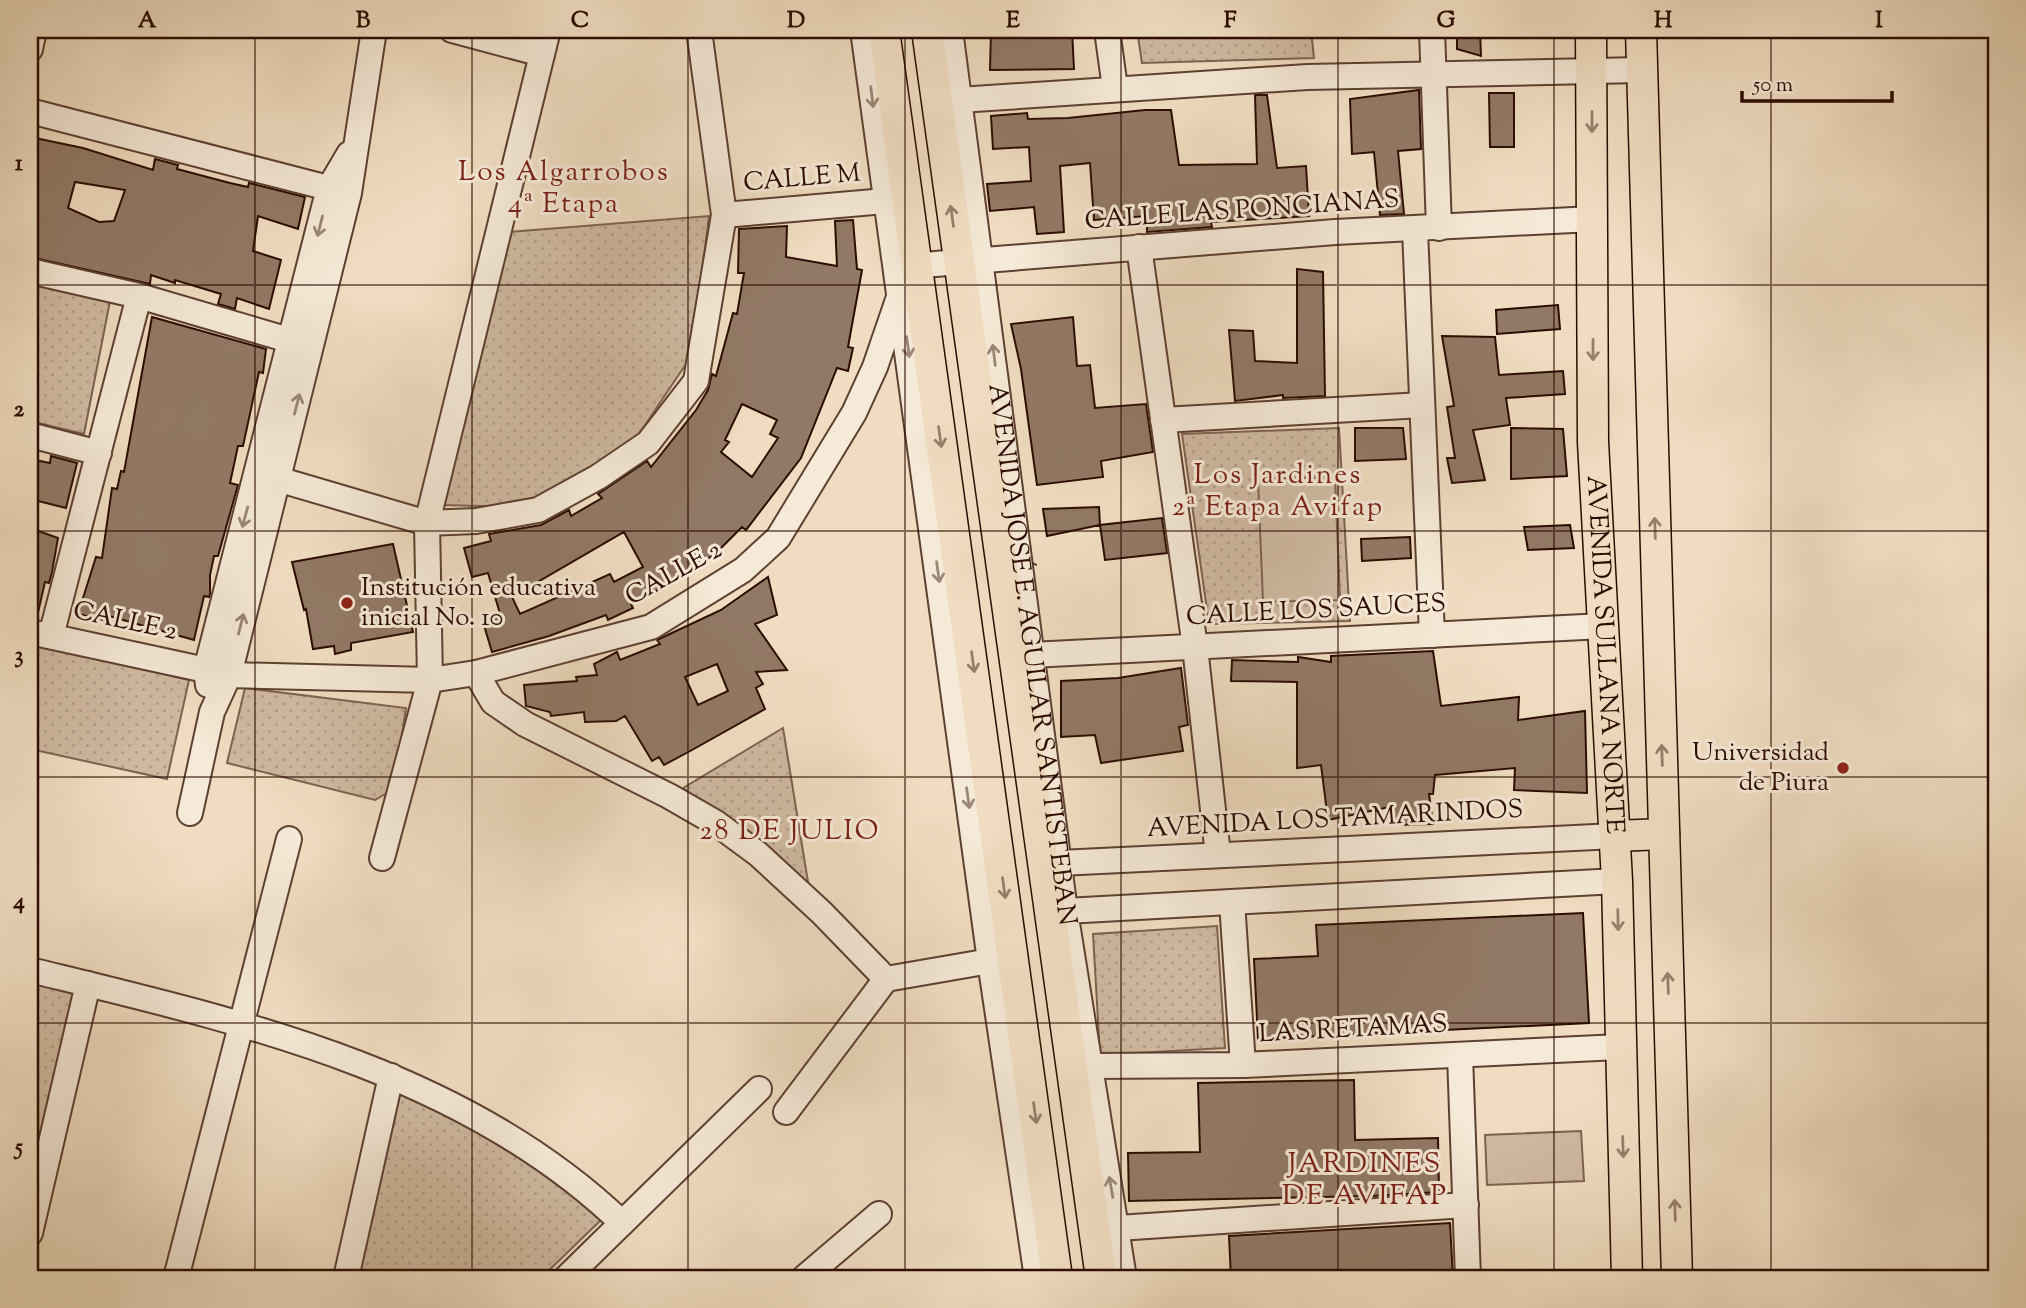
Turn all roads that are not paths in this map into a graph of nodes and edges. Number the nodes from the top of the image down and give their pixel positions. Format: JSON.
{"nodes":[{"id":1,"x":34,"y":30,"type":"edge"},
{"id":2,"x":371,"y":30,"type":"edge"},
{"id":3,"x":452,"y":30,"type":"edge"},
{"id":4,"x":548,"y":30,"type":"edge"},
{"id":5,"x":699,"y":30,"type":"edge"},
{"id":6,"x":863,"y":30,"type":"edge"},
{"id":7,"x":884,"y":30,"type":"edge"},
{"id":8,"x":927,"y":30,"type":"edge"},
{"id":9,"x":950,"y":30,"type":"edge"},
{"id":10,"x":1107,"y":30,"type":"edge"},
{"id":11,"x":1432,"y":30,"type":"edge"},
{"id":12,"x":1591,"y":30,"type":"edge"},
{"id":13,"x":1642,"y":30,"type":"edge"},
{"id":14,"x":30,"y":49,"type":"edge"},
{"id":15,"x":542,"y":54,"type":"junction"},
{"id":16,"x":1592,"y":69,"type":"junction"},
{"id":17,"x":1641,"y":71,"type":"junction"},
{"id":18,"x":1433,"y":74,"type":"junction"},
{"id":19,"x":1115,"y":88,"type":"junction"},
{"id":20,"x":960,"y":100,"type":"junction"},
{"id":21,"x":30,"y":111,"type":"edge"},
{"id":22,"x":339,"y":190,"type":"junction"},
{"id":23,"x":885,"y":201,"type":"junction"},
{"id":24,"x":724,"y":215,"type":"junction"},
{"id":25,"x":1592,"y":219,"type":"junction"},
{"id":26,"x":1427,"y":229,"type":"junction"},
{"id":27,"x":1139,"y":247,"type":"junction"},
{"id":28,"x":970,"y":260,"type":"junction"},
{"id":29,"x":906,"y":266,"type":"junction"},
{"id":30,"x":30,"y":271,"type":"edge"},
{"id":31,"x":900,"y":293,"type":"junction"},
{"id":32,"x":139,"y":296,"type":"junction"},
{"id":33,"x":301,"y":343,"type":"junction"},
{"id":34,"x":1422,"y":405,"type":"junction"},
{"id":35,"x":1163,"y":420,"type":"junction"},
{"id":36,"x":30,"y":435,"type":"edge"},
{"id":37,"x":99,"y":453,"type":"junction"},
{"id":38,"x":267,"y":476,"type":"junction"},
{"id":39,"x":428,"y":523,"type":"junction"},
{"id":40,"x":1604,"y":626,"type":"junction"},
{"id":41,"x":40,"y":634,"type":"edge"},
{"id":42,"x":1432,"y":635,"type":"junction"},
{"id":43,"x":1195,"y":647,"type":"junction"},
{"id":44,"x":1031,"y":655,"type":"junction"},
{"id":45,"x":217,"y":673,"type":"junction"},
{"id":46,"x":476,"y":673,"type":"junction"},
{"id":47,"x":430,"y":680,"type":"junction"},
{"id":48,"x":190,"y":813,"type":"dead end"},
{"id":49,"x":1664,"y":834,"type":"junction"},
{"id":50,"x":1615,"y":836,"type":"junction"},
{"id":51,"x":289,"y":839,"type":"dead end"},
{"id":52,"x":1218,"y":855,"type":"junction"},
{"id":53,"x":382,"y":858,"type":"dead end"},
{"id":54,"x":1059,"y":863,"type":"junction"},
{"id":55,"x":1665,"y":879,"type":"junction"},
{"id":56,"x":1617,"y":881,"type":"junction"},
{"id":57,"x":1232,"y":902,"type":"junction"},
{"id":58,"x":1065,"y":911,"type":"junction"},
{"id":59,"x":990,"y":961,"type":"junction"},
{"id":60,"x":30,"y":970,"type":"edge"},
{"id":61,"x":886,"y":979,"type":"junction"},
{"id":62,"x":88,"y":984,"type":"junction"},
{"id":63,"x":243,"y":1025,"type":"junction"},
{"id":64,"x":1619,"y":1047,"type":"junction"},
{"id":65,"x":1460,"y":1055,"type":"junction"},
{"id":66,"x":1243,"y":1065,"type":"junction"},
{"id":67,"x":1089,"y":1066,"type":"junction"},
{"id":68,"x":391,"y":1076,"type":"junction"},
{"id":69,"x":759,"y":1089,"type":"dead end"},
{"id":70,"x":786,"y":1112,"type":"dead end"},
{"id":71,"x":37,"y":1166,"type":"edge"},
{"id":72,"x":1466,"y":1205,"type":"junction"},
{"id":73,"x":879,"y":1214,"type":"dead end"},
{"id":74,"x":622,"y":1223,"type":"junction"},
{"id":75,"x":1118,"y":1228,"type":"junction"},
{"id":76,"x":30,"y":1233,"type":"edge"},
{"id":77,"x":176,"y":1278,"type":"edge"},
{"id":78,"x":346,"y":1278,"type":"edge"},
{"id":79,"x":566,"y":1278,"type":"edge"},
{"id":80,"x":804,"y":1278,"type":"edge"},
{"id":81,"x":1037,"y":1278,"type":"edge"},
{"id":82,"x":1057,"y":1278,"type":"edge"},
{"id":83,"x":1101,"y":1278,"type":"edge"},
{"id":84,"x":1124,"y":1278,"type":"edge"},
{"id":85,"x":1468,"y":1278,"type":"edge"},
{"id":86,"x":1627,"y":1278,"type":"edge"},
{"id":87,"x":1677,"y":1278,"type":"edge"}],
"edges":[{"from":1,"to":14,"type":"street"},
{"from":2,"to":22,"type":"street"},
{"from":3,"to":15,"type":"street"},
{"from":4,"to":15,"type":"street"},
{"from":5,"to":24,"type":"street"},
{"from":6,"to":23,"type":"street","one_way":true},
{"from":7,"to":29,"type":"main road"},
{"from":28,"to":8,"type":"main road","name":"AVENIDA JOSÉ E. AGUILAR SANTISTEBAN","one_way":true},
{"from":9,"to":20,"type":"street","name":"AVENIDA JOSÉ E. AGUILAR SANTISTEBAN"},
{"from":10,"to":19,"type":"street"},
{"from":11,"to":18,"type":"street"},
{"from":12,"to":16,"type":"main road","name":"AVENIDA SULLANA NORTE"},
{"from":13,"to":17,"type":"main road","name":"AVENIDA SULLANA NORTE"},
{"from":15,"to":39,"type":"street"},
{"from":16,"to":17,"type":"street"},
{"from":16,"to":18,"type":"street"},
{"from":16,"to":25,"type":"main road","name":"AVENIDA SULLANA NORTE","one_way":true},
{"from":49,"to":17,"type":"main road","name":"AVENIDA SULLANA NORTE","one_way":true},
{"from":18,"to":19,"type":"street"},
{"from":18,"to":26,"type":"street"},
{"from":19,"to":20,"type":"street"},
{"from":20,"to":28,"type":"street","name":"AVENIDA JOSÉ E. AGUILAR SANTISTEBAN"},
{"from":21,"to":22,"type":"street"},
{"from":22,"to":33,"type":"street"},
{"from":23,"to":24,"type":"street","name":"CALLE M"},
{"from":23,"to":29,"type":"street"},
{"from":24,"to":39,"type":"street"},
{"from":25,"to":26,"type":"street","name":"CALLE LAS PONCIANAS"},
{"from":25,"to":40,"type":"main road","name":"AVENIDA SULLANA NORTE","one_way":true},
{"from":26,"to":27,"type":"street","name":"CALLE LAS PONCIANAS"},
{"from":26,"to":34,"type":"street"},
{"from":27,"to":28,"type":"street","name":"CALLE LAS PONCIANAS"},
{"from":27,"to":35,"type":"street"},
{"from":28,"to":29,"type":"street","name":"CALLE LAS PONCIANAS"},
{"from":44,"to":28,"type":"street","name":"AVENIDA JOSÉ E. AGUILAR SANTISTEBAN","one_way":true},
{"from":28,"to":83,"type":"main road","name":"AVENIDA JOSÉ E. AGUILAR SANTISTEBAN"},
{"from":29,"to":31,"type":"street"},
{"from":29,"to":82,"type":"main road","one_way":true},
{"from":30,"to":32,"type":"street"},
{"from":31,"to":46,"type":"street","name":"CALLE 2"},
{"from":31,"to":59,"type":"street","one_way":true},
{"from":32,"to":33,"type":"street"},
{"from":32,"to":37,"type":"street"},
{"from":33,"to":38,"type":"street"},
{"from":34,"to":35,"type":"street"},
{"from":34,"to":42,"type":"street"},
{"from":35,"to":43,"type":"street"},
{"from":36,"to":37,"type":"street"},
{"from":37,"to":41,"type":"street"},
{"from":38,"to":39,"type":"street"},
{"from":38,"to":45,"type":"street"},
{"from":39,"to":47,"type":"street"},
{"from":40,"to":42,"type":"street","name":"CALLE LOS SAUCES"},
{"from":40,"to":50,"type":"main road","name":"AVENIDA SULLANA NORTE"},
{"from":41,"to":45,"type":"street","name":"CALLE 2"},
{"from":42,"to":43,"type":"street","name":"CALLE LOS SAUCES"},
{"from":43,"to":44,"type":"street","name":"CALLE LOS SAUCES"},
{"from":43,"to":52,"type":"street"},
{"from":44,"to":54,"type":"street","name":"AVENIDA JOSÉ E. AGUILAR SANTISTEBAN"},
{"from":45,"to":47,"type":"street","name":"CALLE 2"},
{"from":45,"to":48,"type":"street"},
{"from":46,"to":47,"type":"street","name":"CALLE 2"},
{"from":46,"to":61,"type":"street"},
{"from":47,"to":53,"type":"street"},
{"from":49,"to":50,"type":"main road"},
{"from":49,"to":55,"type":"main road","name":"AVENIDA SULLANA NORTE"},
{"from":50,"to":52,"type":"street","name":"AVENIDA LOS TAMARINDOS"},
{"from":50,"to":56,"type":"main road","name":"AVENIDA SULLANA NORTE"},
{"from":51,"to":63,"type":"street"},
{"from":52,"to":54,"type":"street","name":"AVENIDA LOS TAMARINDOS"},
{"from":54,"to":58,"type":"street","name":"AVENIDA JOSÉ E. AGUILAR SANTISTEBAN"},
{"from":55,"to":56,"type":"main road"},
{"from":87,"to":55,"type":"main road","name":"AVENIDA SULLANA NORTE","one_way":true},
{"from":56,"to":57,"type":"street"},
{"from":56,"to":64,"type":"main road","name":"AVENIDA SULLANA NORTE","one_way":true},
{"from":57,"to":58,"type":"street"},
{"from":57,"to":66,"type":"street"},
{"from":58,"to":67,"type":"street","name":"AVENIDA JOSÉ E. AGUILAR SANTISTEBAN"},
{"from":59,"to":61,"type":"street"},
{"from":59,"to":81,"type":"street"},
{"from":60,"to":62,"type":"street"},
{"from":61,"to":70,"type":"street"},
{"from":62,"to":63,"type":"street"},
{"from":62,"to":71,"type":"street"},
{"from":63,"to":68,"type":"street"},
{"from":63,"to":77,"type":"street"},
{"from":64,"to":65,"type":"street","name":"LAS RETAMAS"},
{"from":64,"to":86,"type":"main road","name":"AVENIDA SULLANA NORTE","one_way":true},
{"from":65,"to":66,"type":"street","name":"LAS RETAMAS"},
{"from":65,"to":72,"type":"street"},
{"from":66,"to":67,"type":"street","name":"LAS RETAMAS"},
{"from":75,"to":67,"type":"street","name":"AVENIDA JOSÉ E. AGUILAR SANTISTEBAN","one_way":true},
{"from":68,"to":74,"type":"street"},
{"from":68,"to":78,"type":"street"},
{"from":69,"to":74,"type":"street"},
{"from":71,"to":76,"type":"street"},
{"from":72,"to":75,"type":"street"},
{"from":72,"to":85,"type":"street"},
{"from":73,"to":80,"type":"street"},
{"from":74,"to":79,"type":"street"},
{"from":75,"to":84,"type":"street","name":"AVENIDA JOSÉ E. AGUILAR SANTISTEBAN"}]}
